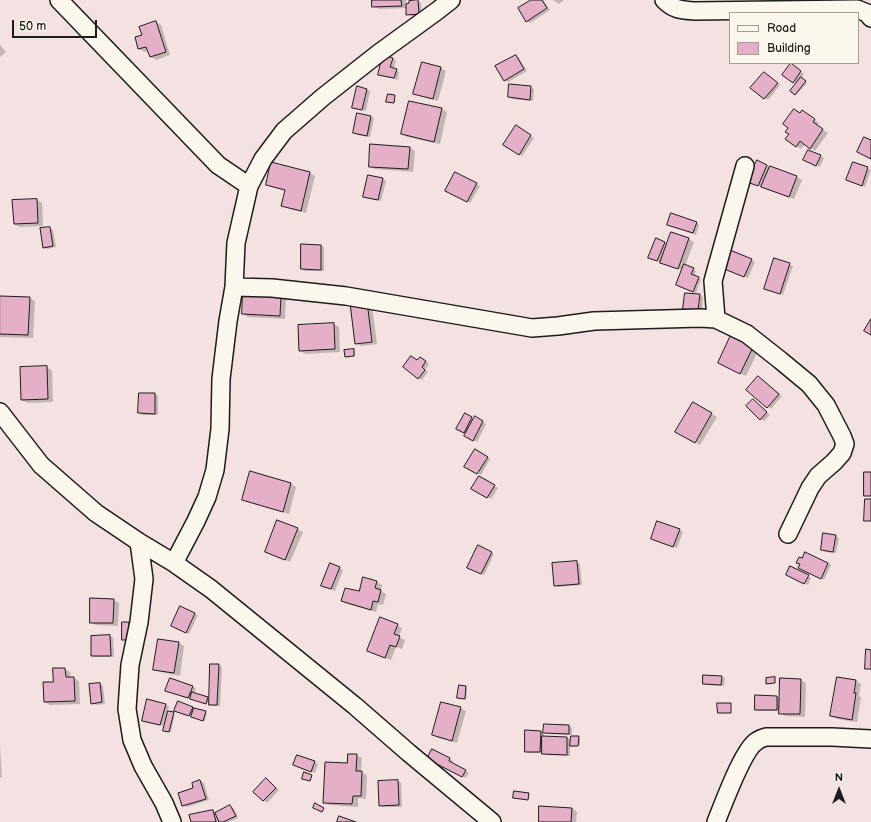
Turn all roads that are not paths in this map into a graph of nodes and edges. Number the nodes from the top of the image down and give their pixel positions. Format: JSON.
{"nodes":[{"id":1,"x":59,"y":0,"type":"edge"},
{"id":2,"x":451,"y":0,"type":"edge"},
{"id":3,"x":664,"y":0,"type":"edge"},
{"id":4,"x":871,"y":18,"type":"edge"},
{"id":5,"x":745,"y":166,"type":"dead end"},
{"id":6,"x":249,"y":186,"type":"junction"},
{"id":7,"x":234,"y":288,"type":"junction"},
{"id":8,"x":716,"y":320,"type":"junction"},
{"id":9,"x":0,"y":412,"type":"edge"},
{"id":10,"x":788,"y":534,"type":"dead end"},
{"id":11,"x":139,"y":542,"type":"junction"},
{"id":12,"x":174,"y":563,"type":"junction"},
{"id":13,"x":871,"y":739,"type":"edge"},
{"id":14,"x":172,"y":822,"type":"edge"},
{"id":15,"x":492,"y":822,"type":"edge"},
{"id":16,"x":716,"y":822,"type":"edge"}],
"edges":[{"from":1,"to":6,"type":"street"},
{"from":2,"to":6,"type":"street"},
{"from":3,"to":4,"type":"street"},
{"from":5,"to":8,"type":"street"},
{"from":6,"to":7,"type":"street"},
{"from":7,"to":8,"type":"street"},
{"from":7,"to":12,"type":"street"},
{"from":8,"to":10,"type":"street"},
{"from":9,"to":11,"type":"street"},
{"from":11,"to":12,"type":"street"},
{"from":11,"to":14,"type":"street"},
{"from":12,"to":15,"type":"street"},
{"from":13,"to":16,"type":"street"}]}
